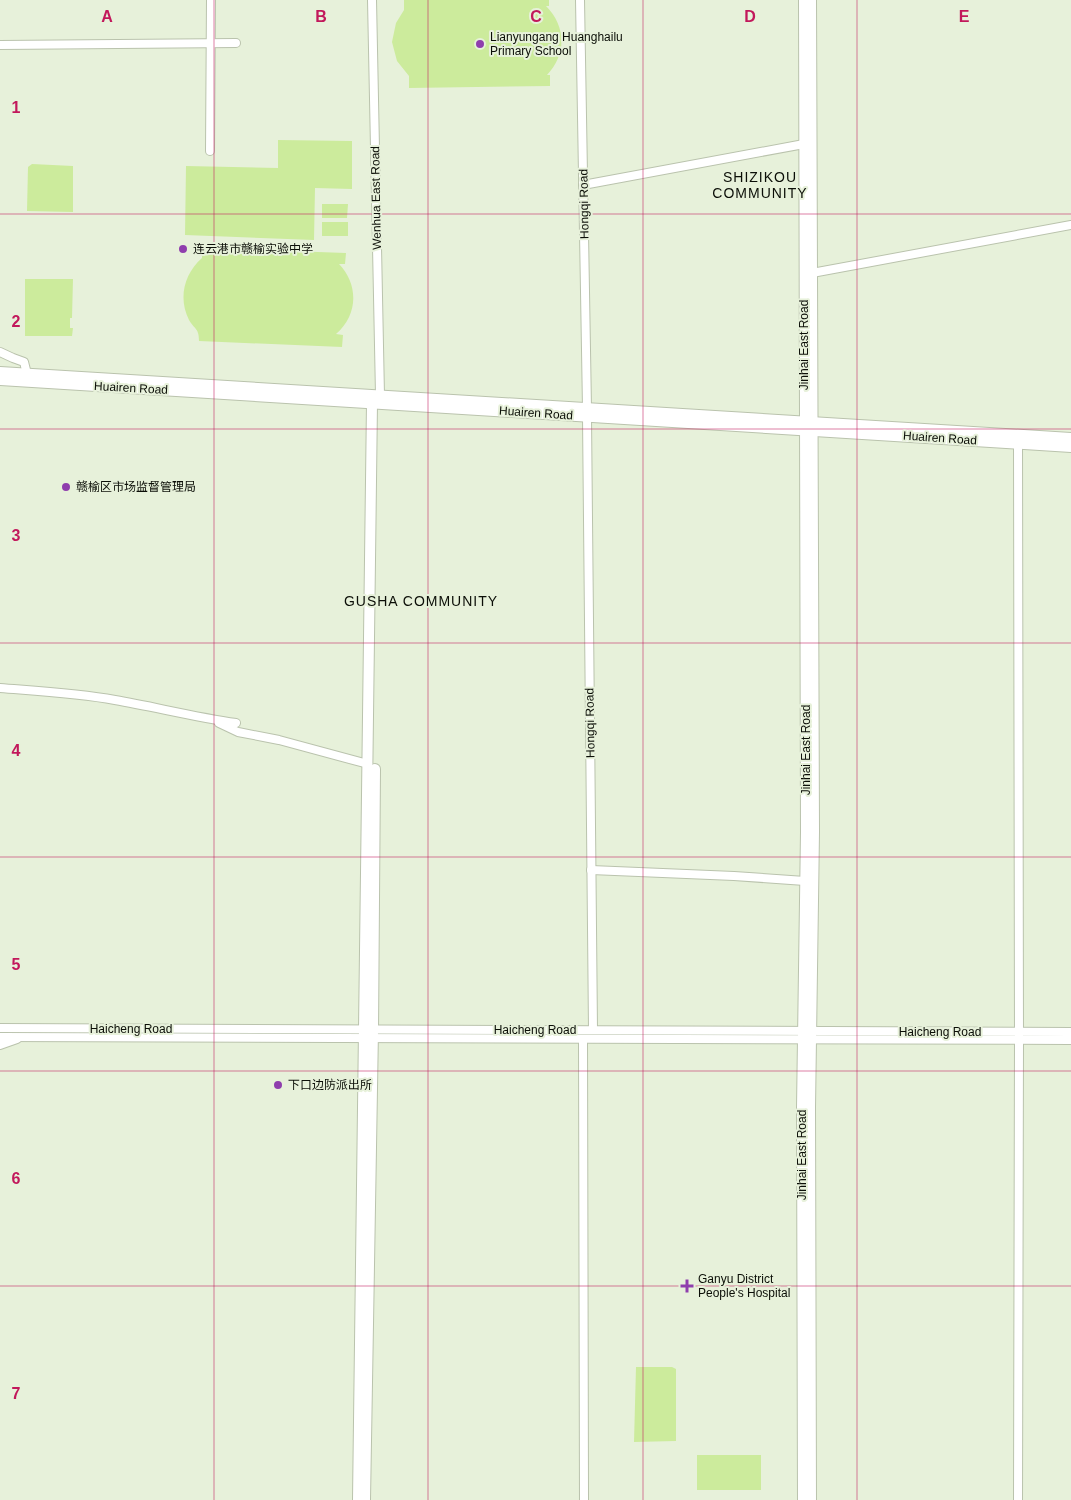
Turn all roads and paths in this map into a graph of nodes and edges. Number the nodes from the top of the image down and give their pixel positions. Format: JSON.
{"nodes":[{"id":1,"x":211,"y":0,"type":"edge"},
{"id":2,"x":372,"y":0,"type":"edge"},
{"id":3,"x":580,"y":0,"type":"edge"},
{"id":4,"x":804,"y":0,"type":"edge"},
{"id":5,"x":811,"y":0,"type":"edge"},
{"id":6,"x":210,"y":43,"type":"junction"},
{"id":7,"x":236,"y":43,"type":"dead end"},
{"id":8,"x":0,"y":45,"type":"edge"},
{"id":9,"x":804,"y":144,"type":"junction"},
{"id":10,"x":210,"y":151,"type":"dead end"},
{"id":11,"x":583,"y":185,"type":"junction"},
{"id":12,"x":1071,"y":225,"type":"edge"},
{"id":13,"x":812,"y":273,"type":"junction"},
{"id":14,"x":0,"y":352,"type":"edge"},
{"id":15,"x":0,"y":364,"type":"edge"},
{"id":16,"x":0,"y":372,"type":"edge"},
{"id":17,"x":28,"y":378,"type":"junction"},
{"id":18,"x":0,"y":380,"type":"edge"},
{"id":19,"x":0,"y":389,"type":"edge"},
{"id":20,"x":376,"y":401,"type":"junction"},
{"id":21,"x":587,"y":412,"type":"junction"},
{"id":22,"x":809,"y":426,"type":"junction"},
{"id":23,"x":1071,"y":438,"type":"edge"},
{"id":24,"x":1018,"y":444,"type":"junction"},
{"id":25,"x":1071,"y":447,"type":"edge"},
{"id":26,"x":0,"y":688,"type":"edge"},
{"id":27,"x":210,"y":719,"type":"junction"},
{"id":28,"x":236,"y":723,"type":"dead end"},
{"id":29,"x":368,"y":764,"type":"junction"},
{"id":30,"x":591,"y":870,"type":"junction"},
{"id":31,"x":805,"y":881,"type":"junction"},
{"id":32,"x":0,"y":1022,"type":"edge"},
{"id":33,"x":0,"y":1028,"type":"edge"},
{"id":34,"x":21,"y":1028,"type":"junction"},
{"id":35,"x":593,"y":1030,"type":"junction"},
{"id":36,"x":1071,"y":1032,"type":"edge"},
{"id":37,"x":369,"y":1034,"type":"junction"},
{"id":38,"x":807,"y":1035,"type":"junction"},
{"id":39,"x":1019,"y":1036,"type":"junction"},
{"id":40,"x":0,"y":1037,"type":"edge"},
{"id":41,"x":27,"y":1037,"type":"junction"},
{"id":42,"x":583,"y":1039,"type":"junction"},
{"id":43,"x":1071,"y":1040,"type":"edge"},
{"id":44,"x":0,"y":1044,"type":"edge"},
{"id":45,"x":358,"y":1500,"type":"edge"},
{"id":46,"x":365,"y":1500,"type":"edge"},
{"id":47,"x":584,"y":1500,"type":"edge"},
{"id":48,"x":803,"y":1500,"type":"edge"},
{"id":49,"x":811,"y":1500,"type":"edge"},
{"id":50,"x":1018,"y":1500,"type":"edge"}],
"edges":[{"from":1,"to":6,"type":"street"},
{"from":2,"to":20,"type":"street","name":"Wenhua East Road"},
{"from":3,"to":11,"type":"street","name":"Hongqi Road"},
{"from":4,"to":9,"type":"main road","name":"Jinhai East Road"},
{"from":5,"to":13,"type":"main road","name":"Jinhai East Road"},
{"from":6,"to":7,"type":"street"},
{"from":6,"to":8,"type":"street"},
{"from":6,"to":10,"type":"street"},
{"from":9,"to":11,"type":"street"},
{"from":9,"to":22,"type":"main road","name":"Jinhai East Road"},
{"from":11,"to":21,"type":"street","name":"Hongqi Road"},
{"from":12,"to":13,"type":"street"},
{"from":13,"to":22,"type":"main road","name":"Jinhai East Road"},
{"from":14,"to":17,"type":"street"},
{"from":15,"to":17,"type":"main road"},
{"from":16,"to":17,"type":"main road","name":"Huairen Road"},
{"from":17,"to":18,"type":"main road","name":"Huairen Road"},
{"from":17,"to":19,"type":"main road"},
{"from":17,"to":20,"type":"main road","name":"Huairen Road"},
{"from":20,"to":21,"type":"main road","name":"Huairen Road"},
{"from":20,"to":29,"type":"main road"},
{"from":20,"to":37,"type":"main road"},
{"from":21,"to":22,"type":"main road","name":"Huairen Road"},
{"from":21,"to":30,"type":"street","name":"Hongqi Road"},
{"from":22,"to":23,"type":"main road","name":"Huairen Road"},
{"from":22,"to":24,"type":"main road","name":"Huairen Road"},
{"from":22,"to":31,"type":"main road","name":"Jinhai East Road"},
{"from":22,"to":38,"type":"main road","name":"Jinhai East Road"},
{"from":24,"to":25,"type":"main road","name":"Huairen Road"},
{"from":24,"to":39,"type":"street"},
{"from":26,"to":27,"type":"street"},
{"from":27,"to":28,"type":"street"},
{"from":27,"to":29,"type":"street"},
{"from":29,"to":37,"type":"main road"},
{"from":30,"to":31,"type":"street"},
{"from":30,"to":35,"type":"street","name":"Hongqi Road"},
{"from":31,"to":38,"type":"main road","name":"Jinhai East Road"},
{"from":32,"to":34,"type":"street"},
{"from":33,"to":34,"type":"street","name":"Haicheng Road"},
{"from":34,"to":37,"type":"street","name":"Haicheng Road"},
{"from":35,"to":37,"type":"street","name":"Haicheng Road"},
{"from":35,"to":38,"type":"street","name":"Haicheng Road"},
{"from":36,"to":39,"type":"street","name":"Haicheng Road"},
{"from":37,"to":41,"type":"street","name":"Haicheng Road"},
{"from":37,"to":42,"type":"street","name":"Haicheng Road"},
{"from":37,"to":45,"type":"main road"},
{"from":37,"to":46,"type":"main road"},
{"from":38,"to":39,"type":"street","name":"Haicheng Road"},
{"from":38,"to":42,"type":"street","name":"Haicheng Road"},
{"from":38,"to":48,"type":"main road","name":"Jinhai East Road"},
{"from":38,"to":49,"type":"main road","name":"Jinhai East Road"},
{"from":39,"to":43,"type":"street","name":"Haicheng Road"},
{"from":39,"to":50,"type":"street"},
{"from":40,"to":41,"type":"street","name":"Haicheng Road"},
{"from":41,"to":44,"type":"street"},
{"from":42,"to":47,"type":"street"}]}
